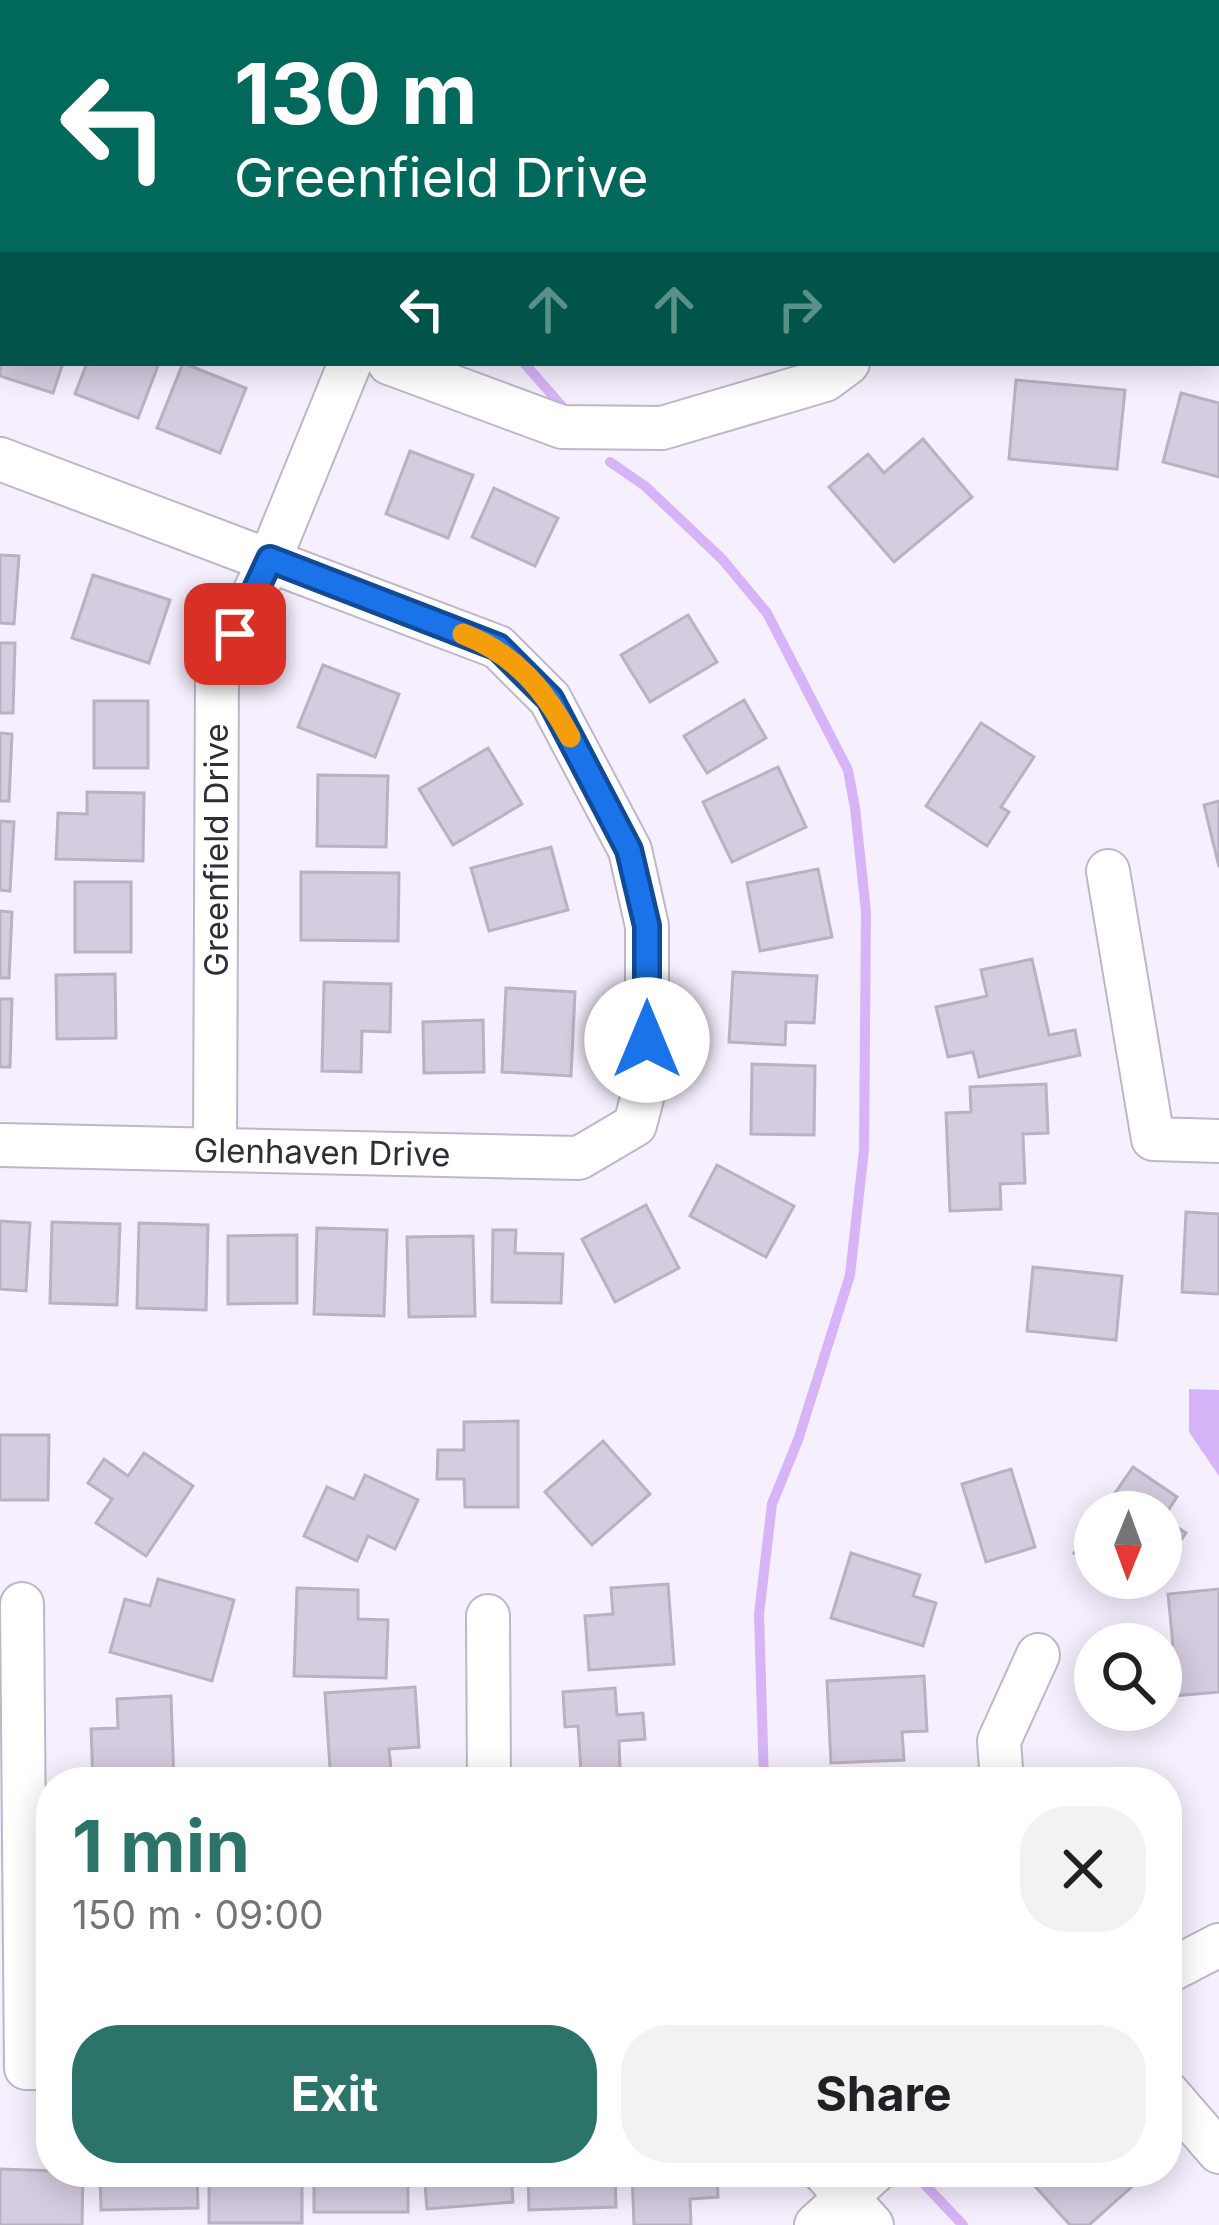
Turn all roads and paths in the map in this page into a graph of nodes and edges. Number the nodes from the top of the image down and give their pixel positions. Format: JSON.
{"nodes":[{"id":1,"x":349,"y":366,"type":"edge"},
{"id":2,"x":396,"y":366,"type":"edge"},
{"id":3,"x":844,"y":366,"type":"edge"},
{"id":4,"x":0,"y":459,"type":"edge"},
{"id":5,"x":270,"y":559,"type":"junction"},
{"id":6,"x":1108,"y":871,"type":"dead end"},
{"id":7,"x":1219,"y":1141,"type":"edge"},
{"id":8,"x":0,"y":1145,"type":"edge"},
{"id":9,"x":214,"y":1149,"type":"junction"},
{"id":10,"x":22,"y":1604,"type":"dead end"},
{"id":11,"x":488,"y":1616,"type":"dead end"},
{"id":12,"x":1038,"y":1655,"type":"dead end"},
{"id":13,"x":489,"y":1767,"type":"edge"},
{"id":14,"x":1001,"y":1767,"type":"edge"},
{"id":15,"x":1219,"y":1945,"type":"edge"},
{"id":16,"x":1182,"y":1964,"type":"edge"},
{"id":17,"x":36,"y":1986,"type":"edge"},
{"id":18,"x":1182,"y":2109,"type":"edge"},
{"id":19,"x":1219,"y":2152,"type":"edge"},
{"id":20,"x":854,"y":2191,"type":"edge"},
{"id":21,"x":816,"y":2225,"type":"edge"}],
"edges":[{"from":1,"to":5,"type":"street","name":"Greenfield Drive"},
{"from":2,"to":3,"type":"street"},
{"from":4,"to":5,"type":"street"},
{"from":5,"to":9,"type":"street","name":"Greenfield Drive"},
{"from":5,"to":9,"type":"street","name":"Glenhaven Drive"},
{"from":6,"to":7,"type":"street"},
{"from":8,"to":9,"type":"street","name":"Glenhaven Drive"},
{"from":10,"to":17,"type":"street"},
{"from":11,"to":13,"type":"street"},
{"from":12,"to":14,"type":"street"},
{"from":15,"to":16,"type":"street"},
{"from":18,"to":19,"type":"street"},
{"from":20,"to":21,"type":"street"}]}
